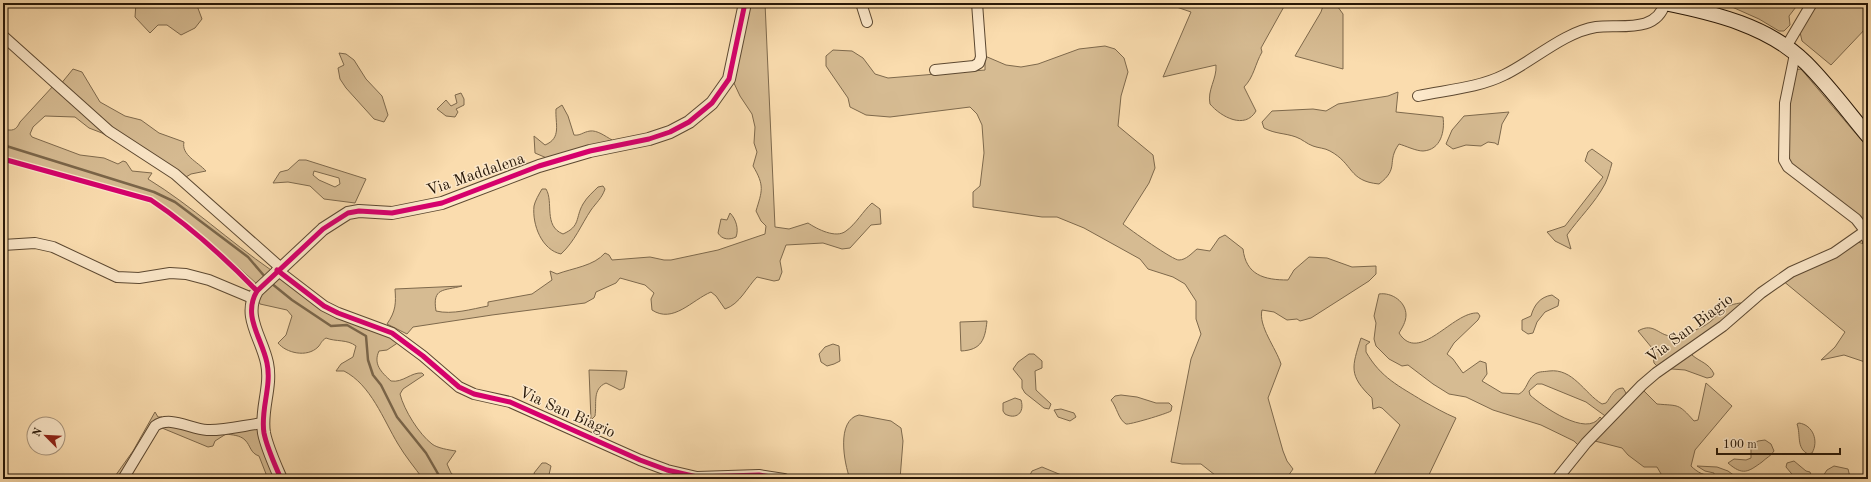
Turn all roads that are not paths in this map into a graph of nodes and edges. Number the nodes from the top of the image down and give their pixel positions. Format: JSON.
{"nodes":[{"id":1,"x":745,"y":3,"type":"edge"},
{"id":2,"x":861,"y":3,"type":"edge"},
{"id":3,"x":977,"y":3,"type":"edge"},
{"id":4,"x":1665,"y":3,"type":"edge"},
{"id":5,"x":1812,"y":3,"type":"edge"},
{"id":6,"x":867,"y":22,"type":"dead end"},
{"id":7,"x":3,"y":36,"type":"edge"},
{"id":8,"x":1790,"y":50,"type":"junction"},
{"id":9,"x":935,"y":70,"type":"dead end"},
{"id":10,"x":1418,"y":96,"type":"dead end"},
{"id":11,"x":1846,"y":110,"type":"junction"},
{"id":12,"x":1868,"y":126,"type":"edge"},
{"id":13,"x":1868,"y":136,"type":"edge"},
{"id":14,"x":1866,"y":236,"type":"edge"},
{"id":15,"x":3,"y":245,"type":"edge"},
{"id":16,"x":278,"y":270,"type":"junction"},
{"id":17,"x":252,"y":298,"type":"junction"},
{"id":18,"x":263,"y":423,"type":"junction"},
{"id":19,"x":123,"y":479,"type":"edge"},
{"id":20,"x":281,"y":479,"type":"edge"},
{"id":21,"x":784,"y":479,"type":"edge"},
{"id":22,"x":1557,"y":479,"type":"edge"}],
"edges":[{"from":1,"to":16,"type":"street","name":"Via Maddalena"},
{"from":2,"to":6,"type":"street"},
{"from":3,"to":9,"type":"street"},
{"from":4,"to":8,"type":"main road"},
{"from":4,"to":10,"type":"street"},
{"from":5,"to":8,"type":"street"},
{"from":7,"to":16,"type":"street","name":"Via San Biagio"},
{"from":8,"to":11,"type":"main road"},
{"from":8,"to":14,"type":"street","name":"Via San Biagio"},
{"from":11,"to":12,"type":"main road"},
{"from":11,"to":13,"type":"main road"},
{"from":14,"to":22,"type":"street","name":"Via San Biagio"},
{"from":15,"to":17,"type":"street"},
{"from":16,"to":17,"type":"street","name":"Via Maddalena"},
{"from":16,"to":21,"type":"street","name":"Via San Biagio"},
{"from":17,"to":18,"type":"street"},
{"from":18,"to":19,"type":"street"},
{"from":18,"to":20,"type":"street"}]}
